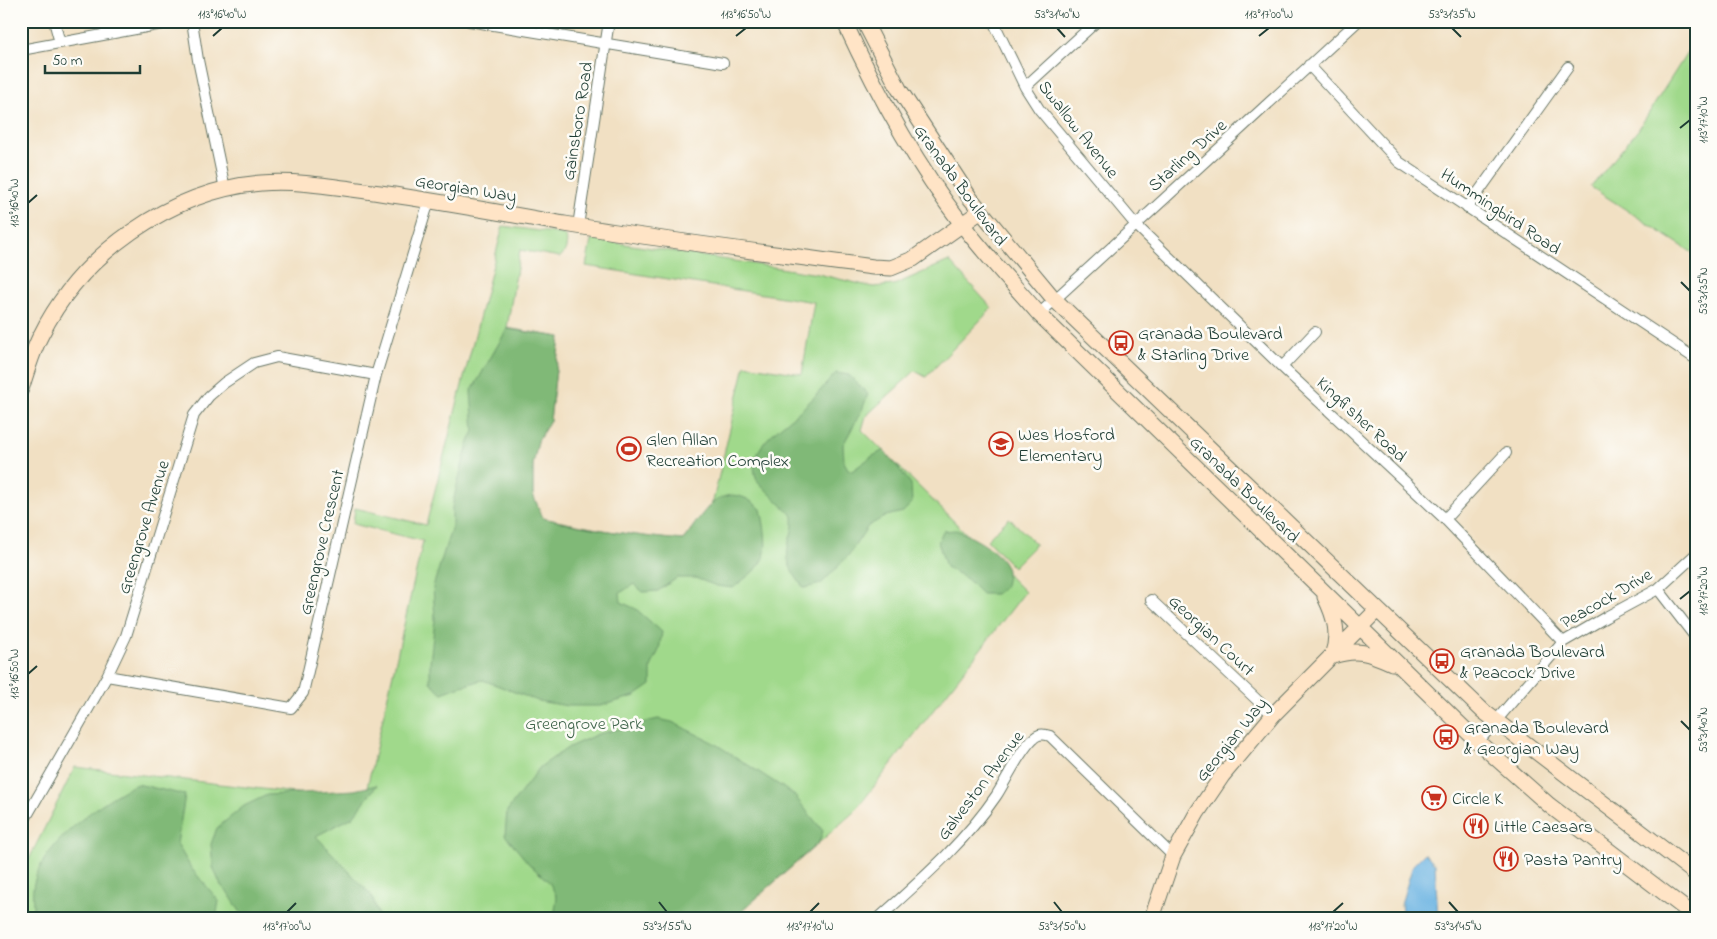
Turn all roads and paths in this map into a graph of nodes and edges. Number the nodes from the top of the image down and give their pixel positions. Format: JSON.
{"nodes":[{"id":1,"x":54,"y":21,"type":"edge"},
{"id":2,"x":179,"y":21,"type":"edge"},
{"id":3,"x":192,"y":21,"type":"edge"},
{"id":4,"x":469,"y":21,"type":"edge"},
{"id":5,"x":609,"y":21,"type":"edge"},
{"id":6,"x":844,"y":21,"type":"edge"},
{"id":7,"x":864,"y":21,"type":"edge"},
{"id":8,"x":993,"y":21,"type":"edge"},
{"id":9,"x":1097,"y":21,"type":"edge"},
{"id":10,"x":1358,"y":21,"type":"edge"},
{"id":11,"x":60,"y":43,"type":"junction"},
{"id":12,"x":605,"y":44,"type":"junction"},
{"id":13,"x":21,"y":50,"type":"edge"},
{"id":14,"x":723,"y":63,"type":"dead end"},
{"id":15,"x":1309,"y":66,"type":"junction"},
{"id":16,"x":1568,"y":67,"type":"dead end"},
{"id":17,"x":1025,"y":87,"type":"junction"},
{"id":18,"x":225,"y":188,"type":"junction"},
{"id":19,"x":429,"y":201,"type":"junction"},
{"id":20,"x":1467,"y":208,"type":"junction"},
{"id":21,"x":981,"y":211,"type":"junction"},
{"id":22,"x":1135,"y":224,"type":"junction"},
{"id":23,"x":962,"y":225,"type":"junction"},
{"id":24,"x":578,"y":226,"type":"junction"},
{"id":25,"x":1054,"y":299,"type":"junction"},
{"id":26,"x":1039,"y":314,"type":"junction"},
{"id":27,"x":1315,"y":332,"type":"dead end"},
{"id":28,"x":1696,"y":359,"type":"edge"},
{"id":29,"x":1282,"y":368,"type":"junction"},
{"id":30,"x":376,"y":375,"type":"junction"},
{"id":31,"x":21,"y":389,"type":"edge"},
{"id":32,"x":1506,"y":453,"type":"dead end"},
{"id":33,"x":1445,"y":519,"type":"junction"},
{"id":34,"x":1696,"y":554,"type":"edge"},
{"id":35,"x":1321,"y":589,"type":"junction"},
{"id":36,"x":1658,"y":589,"type":"junction"},
{"id":37,"x":1151,"y":600,"type":"dead end"},
{"id":38,"x":1377,"y":610,"type":"junction"},
{"id":39,"x":1361,"y":627,"type":"junction"},
{"id":40,"x":1696,"y":638,"type":"edge"},
{"id":41,"x":1563,"y":642,"type":"junction"},
{"id":42,"x":1332,"y":656,"type":"junction"},
{"id":43,"x":1402,"y":668,"type":"junction"},
{"id":44,"x":107,"y":676,"type":"junction"},
{"id":45,"x":1273,"y":715,"type":"junction"},
{"id":46,"x":1496,"y":721,"type":"junction"},
{"id":47,"x":1478,"y":742,"type":"junction"},
{"id":48,"x":21,"y":826,"type":"edge"},
{"id":49,"x":1173,"y":856,"type":"junction"},
{"id":50,"x":1696,"y":874,"type":"edge"},
{"id":51,"x":1696,"y":917,"type":"edge"},
{"id":52,"x":879,"y":918,"type":"edge"},
{"id":53,"x":1152,"y":918,"type":"edge"}],
"edges":[{"from":1,"to":11,"type":"street"},
{"from":2,"to":11,"type":"street"},
{"from":3,"to":18,"type":"street"},
{"from":4,"to":12,"type":"street"},
{"from":5,"to":12,"type":"street","name":"Gainsboro Road"},
{"from":6,"to":23,"type":"main road","name":"Granada Boulevard"},
{"from":7,"to":21,"type":"main road","name":"Granada Boulevard"},
{"from":8,"to":17,"type":"street","name":"Swallow Avenue"},
{"from":9,"to":17,"type":"street"},
{"from":10,"to":15,"type":"street","name":"Starling Drive"},
{"from":11,"to":13,"type":"street"},
{"from":12,"to":14,"type":"street"},
{"from":12,"to":24,"type":"street","name":"Gainsboro Road"},
{"from":15,"to":20,"type":"street","name":"Hummingbird Road"},
{"from":15,"to":22,"type":"street","name":"Starling Drive"},
{"from":16,"to":20,"type":"street"},
{"from":17,"to":22,"type":"street","name":"Swallow Avenue"},
{"from":18,"to":19,"type":"main road","name":"Georgian Way"},
{"from":18,"to":31,"type":"main road","name":"Georgian Way"},
{"from":19,"to":24,"type":"main road","name":"Georgian Way"},
{"from":19,"to":30,"type":"street","name":"Greengrove Crescent"},
{"from":20,"to":28,"type":"street","name":"Hummingbird Road"},
{"from":21,"to":23,"type":"main road","name":"Georgian Way"},
{"from":21,"to":25,"type":"main road","name":"Granada Boulevard"},
{"from":22,"to":25,"type":"street","name":"Starling Drive"},
{"from":22,"to":29,"type":"street","name":"Kingfisher Road"},
{"from":23,"to":24,"type":"main road","name":"Georgian Way"},
{"from":23,"to":26,"type":"main road","name":"Granada Boulevard"},
{"from":25,"to":26,"type":"street","name":"Starling Drive"},
{"from":25,"to":38,"type":"main road","name":"Granada Boulevard"},
{"from":26,"to":35,"type":"main road","name":"Granada Boulevard"},
{"from":27,"to":29,"type":"street"},
{"from":29,"to":33,"type":"street","name":"Kingfisher Road"},
{"from":30,"to":44,"type":"street","name":"Greengrove Avenue"},
{"from":30,"to":44,"type":"street","name":"Greengrove Crescent"},
{"from":32,"to":33,"type":"street"},
{"from":33,"to":41,"type":"street","name":"Kingfisher Road"},
{"from":34,"to":36,"type":"street","name":"Peacock Drive"},
{"from":35,"to":39,"type":"main road","name":"Granada Boulevard"},
{"from":35,"to":42,"type":"main road"},
{"from":36,"to":40,"type":"street"},
{"from":36,"to":41,"type":"street","name":"Peacock Drive"},
{"from":37,"to":45,"type":"street","name":"Georgian Court"},
{"from":38,"to":39,"type":"main road","name":"Georgian Way"},
{"from":38,"to":46,"type":"main road","name":"Granada Boulevard"},
{"from":39,"to":42,"type":"main road","name":"Georgian Way"},
{"from":39,"to":43,"type":"main road","name":"Granada Boulevard"},
{"from":41,"to":46,"type":"street","name":"Peacock Drive"},
{"from":42,"to":43,"type":"main road"},
{"from":42,"to":45,"type":"main road","name":"Georgian Way"},
{"from":43,"to":47,"type":"main road","name":"Granada Boulevard"},
{"from":44,"to":48,"type":"street","name":"Greengrove Avenue"},
{"from":45,"to":49,"type":"main road","name":"Georgian Way"},
{"from":46,"to":47,"type":"street","name":"Peacock Drive"},
{"from":46,"to":50,"type":"main road","name":"Granada Boulevard"},
{"from":47,"to":51,"type":"main road","name":"Granada Boulevard"},
{"from":49,"to":52,"type":"street","name":"Galveston Avenue"},
{"from":49,"to":53,"type":"main road","name":"Georgian Way"}]}
